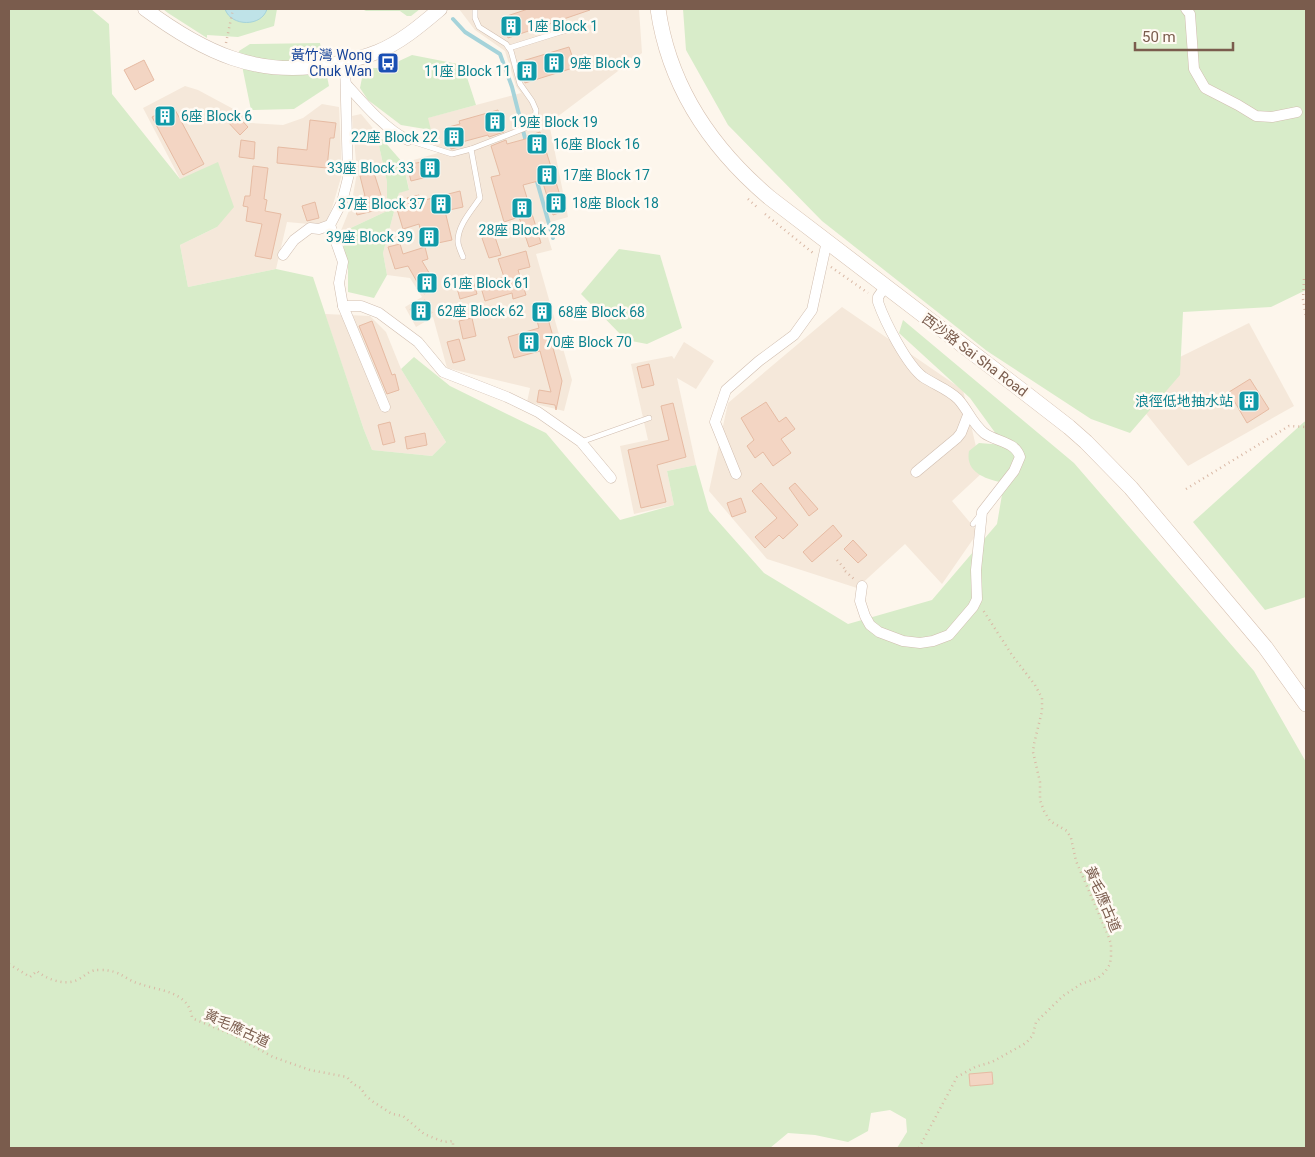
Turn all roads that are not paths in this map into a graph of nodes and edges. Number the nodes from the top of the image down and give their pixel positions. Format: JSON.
{"nodes":[{"id":1,"x":145,"y":9,"type":"edge"},
{"id":2,"x":440,"y":9,"type":"edge"},
{"id":3,"x":475,"y":9,"type":"edge"},
{"id":4,"x":658,"y":9,"type":"edge"},
{"id":5,"x":1186,"y":9,"type":"edge"},
{"id":6,"x":573,"y":28,"type":"dead end"},
{"id":7,"x":509,"y":48,"type":"junction"},
{"id":8,"x":345,"y":61,"type":"junction"},
{"id":9,"x":346,"y":84,"type":"junction"},
{"id":10,"x":1297,"y":112,"type":"dead end"},
{"id":11,"x":408,"y":140,"type":"joint"},
{"id":12,"x":471,"y":149,"type":"junction"},
{"id":13,"x":330,"y":225,"type":"junction"},
{"id":14,"x":827,"y":241,"type":"junction"},
{"id":15,"x":284,"y":255,"type":"dead end"},
{"id":16,"x":463,"y":257,"type":"dead end"},
{"id":17,"x":881,"y":293,"type":"junction"},
{"id":18,"x":342,"y":306,"type":"junction"},
{"id":19,"x":385,"y":407,"type":"dead end"},
{"id":20,"x":968,"y":415,"type":"junction"},
{"id":21,"x":649,"y":418,"type":"dead end"},
{"id":22,"x":581,"y":442,"type":"junction"},
{"id":23,"x":916,"y":472,"type":"dead end"},
{"id":24,"x":736,"y":474,"type":"dead end"},
{"id":25,"x":611,"y":478,"type":"dead end"},
{"id":26,"x":982,"y":512,"type":"junction"},
{"id":27,"x":973,"y":524,"type":"dead end"},
{"id":28,"x":862,"y":586,"type":"dead end"},
{"id":29,"x":1306,"y":704,"type":"edge"}],
"edges":[{"from":1,"to":8,"type":"street"},
{"from":2,"to":8,"type":"street"},
{"from":3,"to":7,"type":"lane"},
{"from":4,"to":14,"type":"main road","name":"西沙路 Sai Sha Road"},
{"from":5,"to":10,"type":"street"},
{"from":6,"to":7,"type":"lane"},
{"from":7,"to":12,"type":"lane"},
{"from":8,"to":9,"type":"street"},
{"from":9,"to":11,"type":"street"},
{"from":9,"to":13,"type":"street"},
{"from":11,"to":12,"type":"lane"},
{"from":12,"to":16,"type":"lane"},
{"from":13,"to":15,"type":"street"},
{"from":13,"to":18,"type":"street"},
{"from":14,"to":17,"type":"main road","name":"西沙路 Sai Sha Road"},
{"from":14,"to":24,"type":"street"},
{"from":17,"to":20,"type":"street"},
{"from":17,"to":29,"type":"main road","name":"西沙路 Sai Sha Road"},
{"from":18,"to":19,"type":"street"},
{"from":18,"to":22,"type":"street"},
{"from":20,"to":23,"type":"street"},
{"from":20,"to":26,"type":"street"},
{"from":21,"to":22,"type":"lane"},
{"from":22,"to":25,"type":"street"},
{"from":26,"to":27,"type":"lane"},
{"from":26,"to":28,"type":"street"}]}
